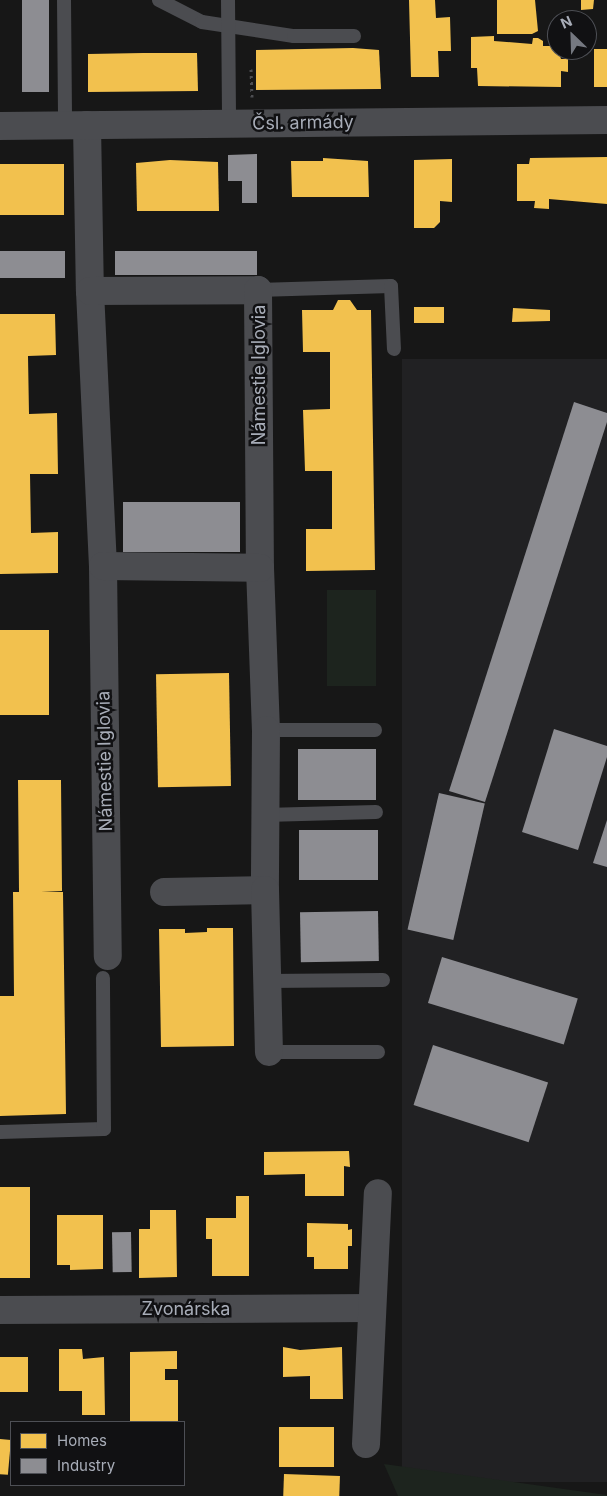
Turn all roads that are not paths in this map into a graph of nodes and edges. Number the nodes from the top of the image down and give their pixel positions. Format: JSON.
{"nodes":[{"id":1,"x":64,"y":0,"type":"edge"},
{"id":2,"x":159,"y":0,"type":"edge"},
{"id":3,"x":228,"y":0,"type":"edge"},
{"id":4,"x":228,"y":26,"type":"junction"},
{"id":5,"x":354,"y":36,"type":"dead end"},
{"id":6,"x":607,"y":120,"type":"edge"},
{"id":7,"x":229,"y":124,"type":"junction"},
{"id":8,"x":76,"y":125,"type":"junction"},
{"id":9,"x":0,"y":126,"type":"edge"},
{"id":10,"x":258,"y":290,"type":"junction"},
{"id":11,"x":90,"y":291,"type":"junction"},
{"id":12,"x":394,"y":349,"type":"dead end"},
{"id":13,"x":103,"y":566,"type":"junction"},
{"id":14,"x":260,"y":568,"type":"junction"},
{"id":15,"x":266,"y":730,"type":"junction"},
{"id":16,"x":375,"y":730,"type":"dead end"},
{"id":17,"x":376,"y":812,"type":"dead end"},
{"id":18,"x":266,"y":815,"type":"junction"},
{"id":19,"x":265,"y":890,"type":"junction"},
{"id":20,"x":164,"y":892,"type":"dead end"},
{"id":21,"x":106,"y":967,"type":"joint"},
{"id":22,"x":383,"y":980,"type":"dead end"},
{"id":23,"x":267,"y":981,"type":"junction"},
{"id":24,"x":269,"y":1052,"type":"joint"},
{"id":25,"x":378,"y":1052,"type":"dead end"},
{"id":26,"x":0,"y":1132,"type":"edge"},
{"id":27,"x":378,"y":1193,"type":"dead end"},
{"id":28,"x":371,"y":1308,"type":"junction"},
{"id":29,"x":0,"y":1310,"type":"edge"},
{"id":30,"x":366,"y":1444,"type":"dead end"}],
"edges":[{"from":1,"to":8,"type":"lane"},
{"from":2,"to":4,"type":"lane"},
{"from":3,"to":4,"type":"lane"},
{"from":4,"to":5,"type":"lane"},
{"from":4,"to":7,"type":"lane"},
{"from":6,"to":7,"type":"street","name":"Čsl. armády"},
{"from":7,"to":8,"type":"street","name":"Čsl. armády"},
{"from":8,"to":9,"type":"street","name":"Čsl. armády"},
{"from":8,"to":11,"type":"street","name":"Námestie Iglovia"},
{"from":10,"to":11,"type":"street","name":"Námestie Iglovia"},
{"from":10,"to":12,"type":"lane"},
{"from":10,"to":14,"type":"street","name":"Námestie Iglovia"},
{"from":11,"to":13,"type":"street","name":"Námestie Iglovia"},
{"from":13,"to":14,"type":"street"},
{"from":13,"to":21,"type":"street","name":"Námestie Iglovia"},
{"from":14,"to":15,"type":"street","name":"Námestie Iglovia"},
{"from":15,"to":16,"type":"lane"},
{"from":15,"to":18,"type":"street","name":"Námestie Iglovia"},
{"from":17,"to":18,"type":"lane"},
{"from":18,"to":19,"type":"street","name":"Námestie Iglovia"},
{"from":19,"to":20,"type":"street"},
{"from":19,"to":23,"type":"street","name":"Námestie Iglovia"},
{"from":21,"to":26,"type":"lane"},
{"from":22,"to":23,"type":"lane"},
{"from":23,"to":24,"type":"street","name":"Námestie Iglovia"},
{"from":24,"to":25,"type":"lane"},
{"from":27,"to":28,"type":"street"},
{"from":28,"to":29,"type":"street","name":"Zvonárska"},
{"from":28,"to":30,"type":"street"}]}
